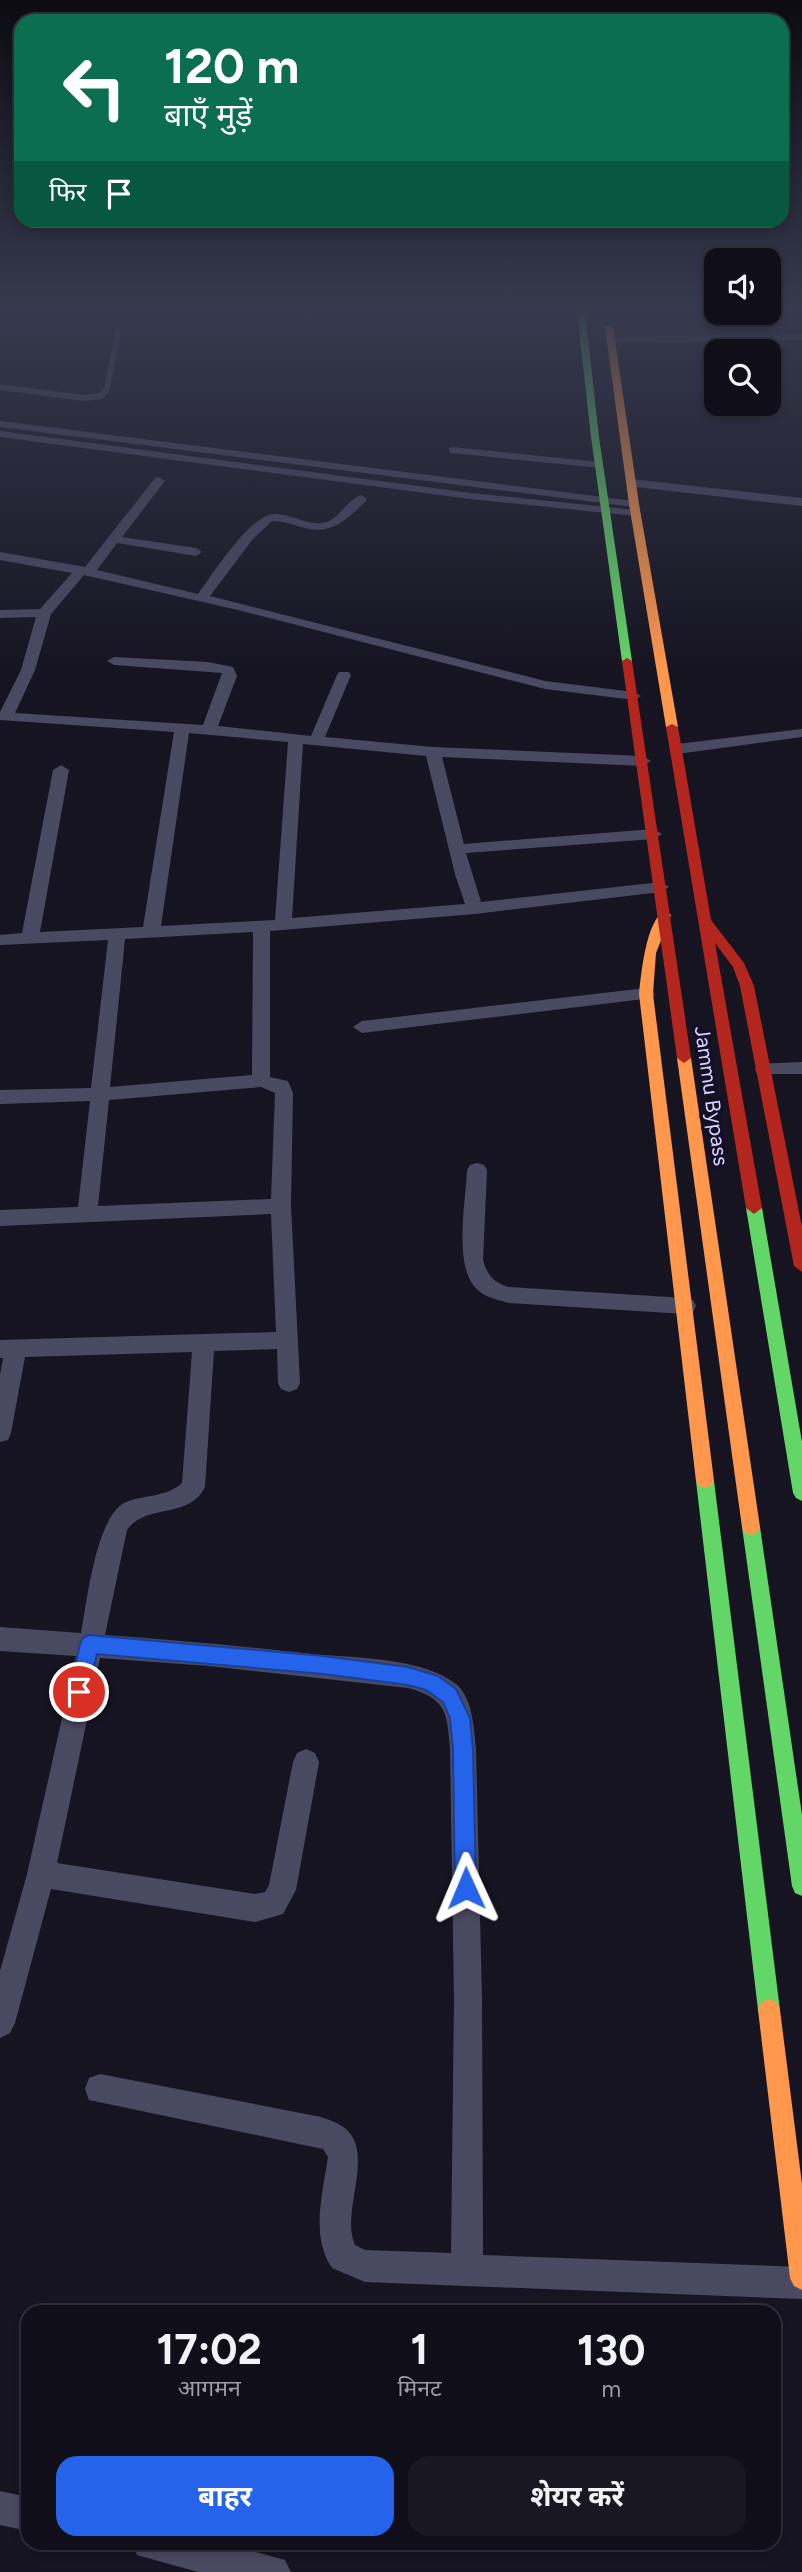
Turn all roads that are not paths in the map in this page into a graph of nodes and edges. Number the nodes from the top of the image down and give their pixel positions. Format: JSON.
{"nodes":[{"id":1,"x":52,"y":431,"type":"edge"},
{"id":2,"x":596,"y":431,"type":"edge"},
{"id":3,"x":624,"y":431,"type":"edge"},
{"id":4,"x":0,"y":434,"type":"edge"},
{"id":5,"x":452,"y":450,"type":"dead end"},
{"id":6,"x":600,"y":465,"type":"junction"},
{"id":7,"x":159,"y":481,"type":"dead end"},
{"id":8,"x":631,"y":483,"type":"junction"},
{"id":9,"x":360,"y":499,"type":"dead end"},
{"id":10,"x":802,"y":502,"type":"edge"},
{"id":11,"x":607,"y":506,"type":"junction"},
{"id":12,"x":635,"y":509,"type":"junction"},
{"id":13,"x":114,"y":539,"type":"junction"},
{"id":14,"x":196,"y":552,"type":"dead end"},
{"id":15,"x":0,"y":556,"type":"edge"},
{"id":16,"x":85,"y":570,"type":"junction"},
{"id":17,"x":201,"y":599,"type":"junction"},
{"id":18,"x":44,"y":613,"type":"junction"},
{"id":19,"x":0,"y":614,"type":"edge"},
{"id":20,"x":114,"y":660,"type":"dead end"},
{"id":21,"x":344,"y":675,"type":"dead end"},
{"id":22,"x":634,"y":696,"type":"junction"},
{"id":23,"x":3,"y":716,"type":"edge"},
{"id":24,"x":182,"y":728,"type":"junction"},
{"id":25,"x":209,"y":730,"type":"junction"},
{"id":26,"x":802,"y":733,"type":"edge"},
{"id":27,"x":296,"y":739,"type":"junction"},
{"id":28,"x":316,"y":741,"type":"junction"},
{"id":29,"x":677,"y":749,"type":"junction"},
{"id":30,"x":433,"y":752,"type":"junction"},
{"id":31,"x":643,"y":761,"type":"junction"},
{"id":32,"x":61,"y":769,"type":"dead end"},
{"id":33,"x":654,"y":834,"type":"junction"},
{"id":34,"x":457,"y":849,"type":"junction"},
{"id":35,"x":661,"y":887,"type":"junction"},
{"id":36,"x":475,"y":909,"type":"junction"},
{"id":37,"x":665,"y":915,"type":"junction"},
{"id":38,"x":706,"y":922,"type":"junction"},
{"id":39,"x":283,"y":923,"type":"junction"},
{"id":40,"x":262,"y":926,"type":"junction"},
{"id":41,"x":151,"y":933,"type":"junction"},
{"id":42,"x":117,"y":935,"type":"junction"},
{"id":43,"x":30,"y":938,"type":"junction"},
{"id":44,"x":0,"y":940,"type":"edge"},
{"id":45,"x":646,"y":995,"type":"junction"},
{"id":46,"x":362,"y":1027,"type":"dead end"},
{"id":47,"x":802,"y":1068,"type":"edge"},
{"id":48,"x":764,"y":1069,"type":"junction"},
{"id":49,"x":261,"y":1081,"type":"junction"},
{"id":50,"x":99,"y":1094,"type":"junction"},
{"id":51,"x":0,"y":1097,"type":"edge"},
{"id":52,"x":477,"y":1170,"type":"dead end"},
{"id":53,"x":281,"y":1206,"type":"junction"},
{"id":54,"x":87,"y":1216,"type":"junction"},
{"id":55,"x":0,"y":1218,"type":"edge"},
{"id":56,"x":799,"y":1231,"type":"edge"},
{"id":57,"x":802,"y":1266,"type":"edge"},
{"id":58,"x":685,"y":1306,"type":"junction"},
{"id":59,"x":287,"y":1340,"type":"junction"},
{"id":60,"x":204,"y":1342,"type":"junction"},
{"id":61,"x":8,"y":1349,"type":"edge"},
{"id":62,"x":289,"y":1383,"type":"dead end"},
{"id":63,"x":0,"y":1433,"type":"edge"},
{"id":64,"x":802,"y":1493,"type":"edge"},
{"id":65,"x":0,"y":1639,"type":"edge"},
{"id":66,"x":89,"y":1644,"type":"junction"},
{"id":67,"x":306,"y":1762,"type":"dead end"},
{"id":68,"x":41,"y":1874,"type":"junction"},
{"id":69,"x":802,"y":1886,"type":"edge"},
{"id":70,"x":0,"y":2024,"type":"edge"},
{"id":71,"x":100,"y":2089,"type":"dead end"},
{"id":72,"x":467,"y":2270,"type":"junction"},
{"id":73,"x":802,"y":2280,"type":"edge"},
{"id":74,"x":0,"y":2508,"type":"edge"},
{"id":75,"x":21,"y":2512,"type":"edge"},
{"id":76,"x":179,"y":2550,"type":"edge"},
{"id":77,"x":273,"y":2572,"type":"edge"}],
"edges":[{"from":1,"to":11,"type":"lane"},
{"from":2,"to":6,"type":"main road","name":"Jammu Bypass"},
{"from":3,"to":8,"type":"main road","name":"Jammu Bypass"},
{"from":4,"to":11,"type":"lane"},
{"from":5,"to":6,"type":"lane"},
{"from":6,"to":11,"type":"main road","name":"Jammu Bypass"},
{"from":7,"to":13,"type":"street"},
{"from":8,"to":10,"type":"street"},
{"from":8,"to":12,"type":"main road","name":"Jammu Bypass"},
{"from":9,"to":17,"type":"street"},
{"from":11,"to":12,"type":"lane"},
{"from":11,"to":22,"type":"main road","name":"Jammu Bypass"},
{"from":12,"to":29,"type":"main road","name":"Jammu Bypass"},
{"from":13,"to":14,"type":"street"},
{"from":13,"to":16,"type":"street"},
{"from":15,"to":16,"type":"street"},
{"from":16,"to":17,"type":"street"},
{"from":16,"to":18,"type":"street"},
{"from":17,"to":22,"type":"street"},
{"from":18,"to":19,"type":"street"},
{"from":18,"to":23,"type":"street"},
{"from":20,"to":25,"type":"street"},
{"from":21,"to":28,"type":"street"},
{"from":22,"to":31,"type":"main road","name":"Jammu Bypass"},
{"from":23,"to":24,"type":"street"},
{"from":24,"to":25,"type":"street"},
{"from":24,"to":41,"type":"street"},
{"from":25,"to":27,"type":"street"},
{"from":26,"to":29,"type":"street"},
{"from":27,"to":28,"type":"street"},
{"from":27,"to":39,"type":"street"},
{"from":28,"to":30,"type":"street"},
{"from":29,"to":38,"type":"main road","name":"Jammu Bypass"},
{"from":30,"to":31,"type":"street"},
{"from":30,"to":34,"type":"street"},
{"from":31,"to":33,"type":"main road","name":"Jammu Bypass"},
{"from":32,"to":43,"type":"street"},
{"from":33,"to":34,"type":"street"},
{"from":33,"to":35,"type":"main road","name":"Jammu Bypass"},
{"from":34,"to":36,"type":"street"},
{"from":35,"to":36,"type":"street"},
{"from":35,"to":37,"type":"main road","name":"Jammu Bypass"},
{"from":36,"to":39,"type":"street"},
{"from":37,"to":45,"type":"main road"},
{"from":37,"to":69,"type":"main road","name":"Jammu Bypass"},
{"from":38,"to":48,"type":"main road"},
{"from":38,"to":64,"type":"main road","name":"Jammu Bypass"},
{"from":39,"to":40,"type":"street"},
{"from":40,"to":41,"type":"street"},
{"from":40,"to":49,"type":"street"},
{"from":41,"to":42,"type":"street"},
{"from":42,"to":43,"type":"street"},
{"from":42,"to":50,"type":"street"},
{"from":43,"to":44,"type":"street"},
{"from":45,"to":46,"type":"street"},
{"from":45,"to":58,"type":"main road"},
{"from":47,"to":48,"type":"street"},
{"from":48,"to":56,"type":"main road"},
{"from":49,"to":50,"type":"street"},
{"from":49,"to":53,"type":"street"},
{"from":50,"to":51,"type":"street"},
{"from":50,"to":54,"type":"street"},
{"from":52,"to":58,"type":"street"},
{"from":53,"to":54,"type":"street"},
{"from":53,"to":59,"type":"street"},
{"from":54,"to":55,"type":"street"},
{"from":56,"to":57,"type":"main road"},
{"from":58,"to":73,"type":"main road"},
{"from":59,"to":60,"type":"street"},
{"from":59,"to":62,"type":"street"},
{"from":60,"to":61,"type":"street"},
{"from":60,"to":66,"type":"street"},
{"from":61,"to":63,"type":"street"},
{"from":65,"to":66,"type":"street"},
{"from":66,"to":68,"type":"street"},
{"from":66,"to":72,"type":"street"},
{"from":67,"to":68,"type":"street"},
{"from":68,"to":70,"type":"street"},
{"from":71,"to":72,"type":"street"},
{"from":72,"to":73,"type":"street"},
{"from":74,"to":75,"type":"street"},
{"from":76,"to":77,"type":"street"}]}
